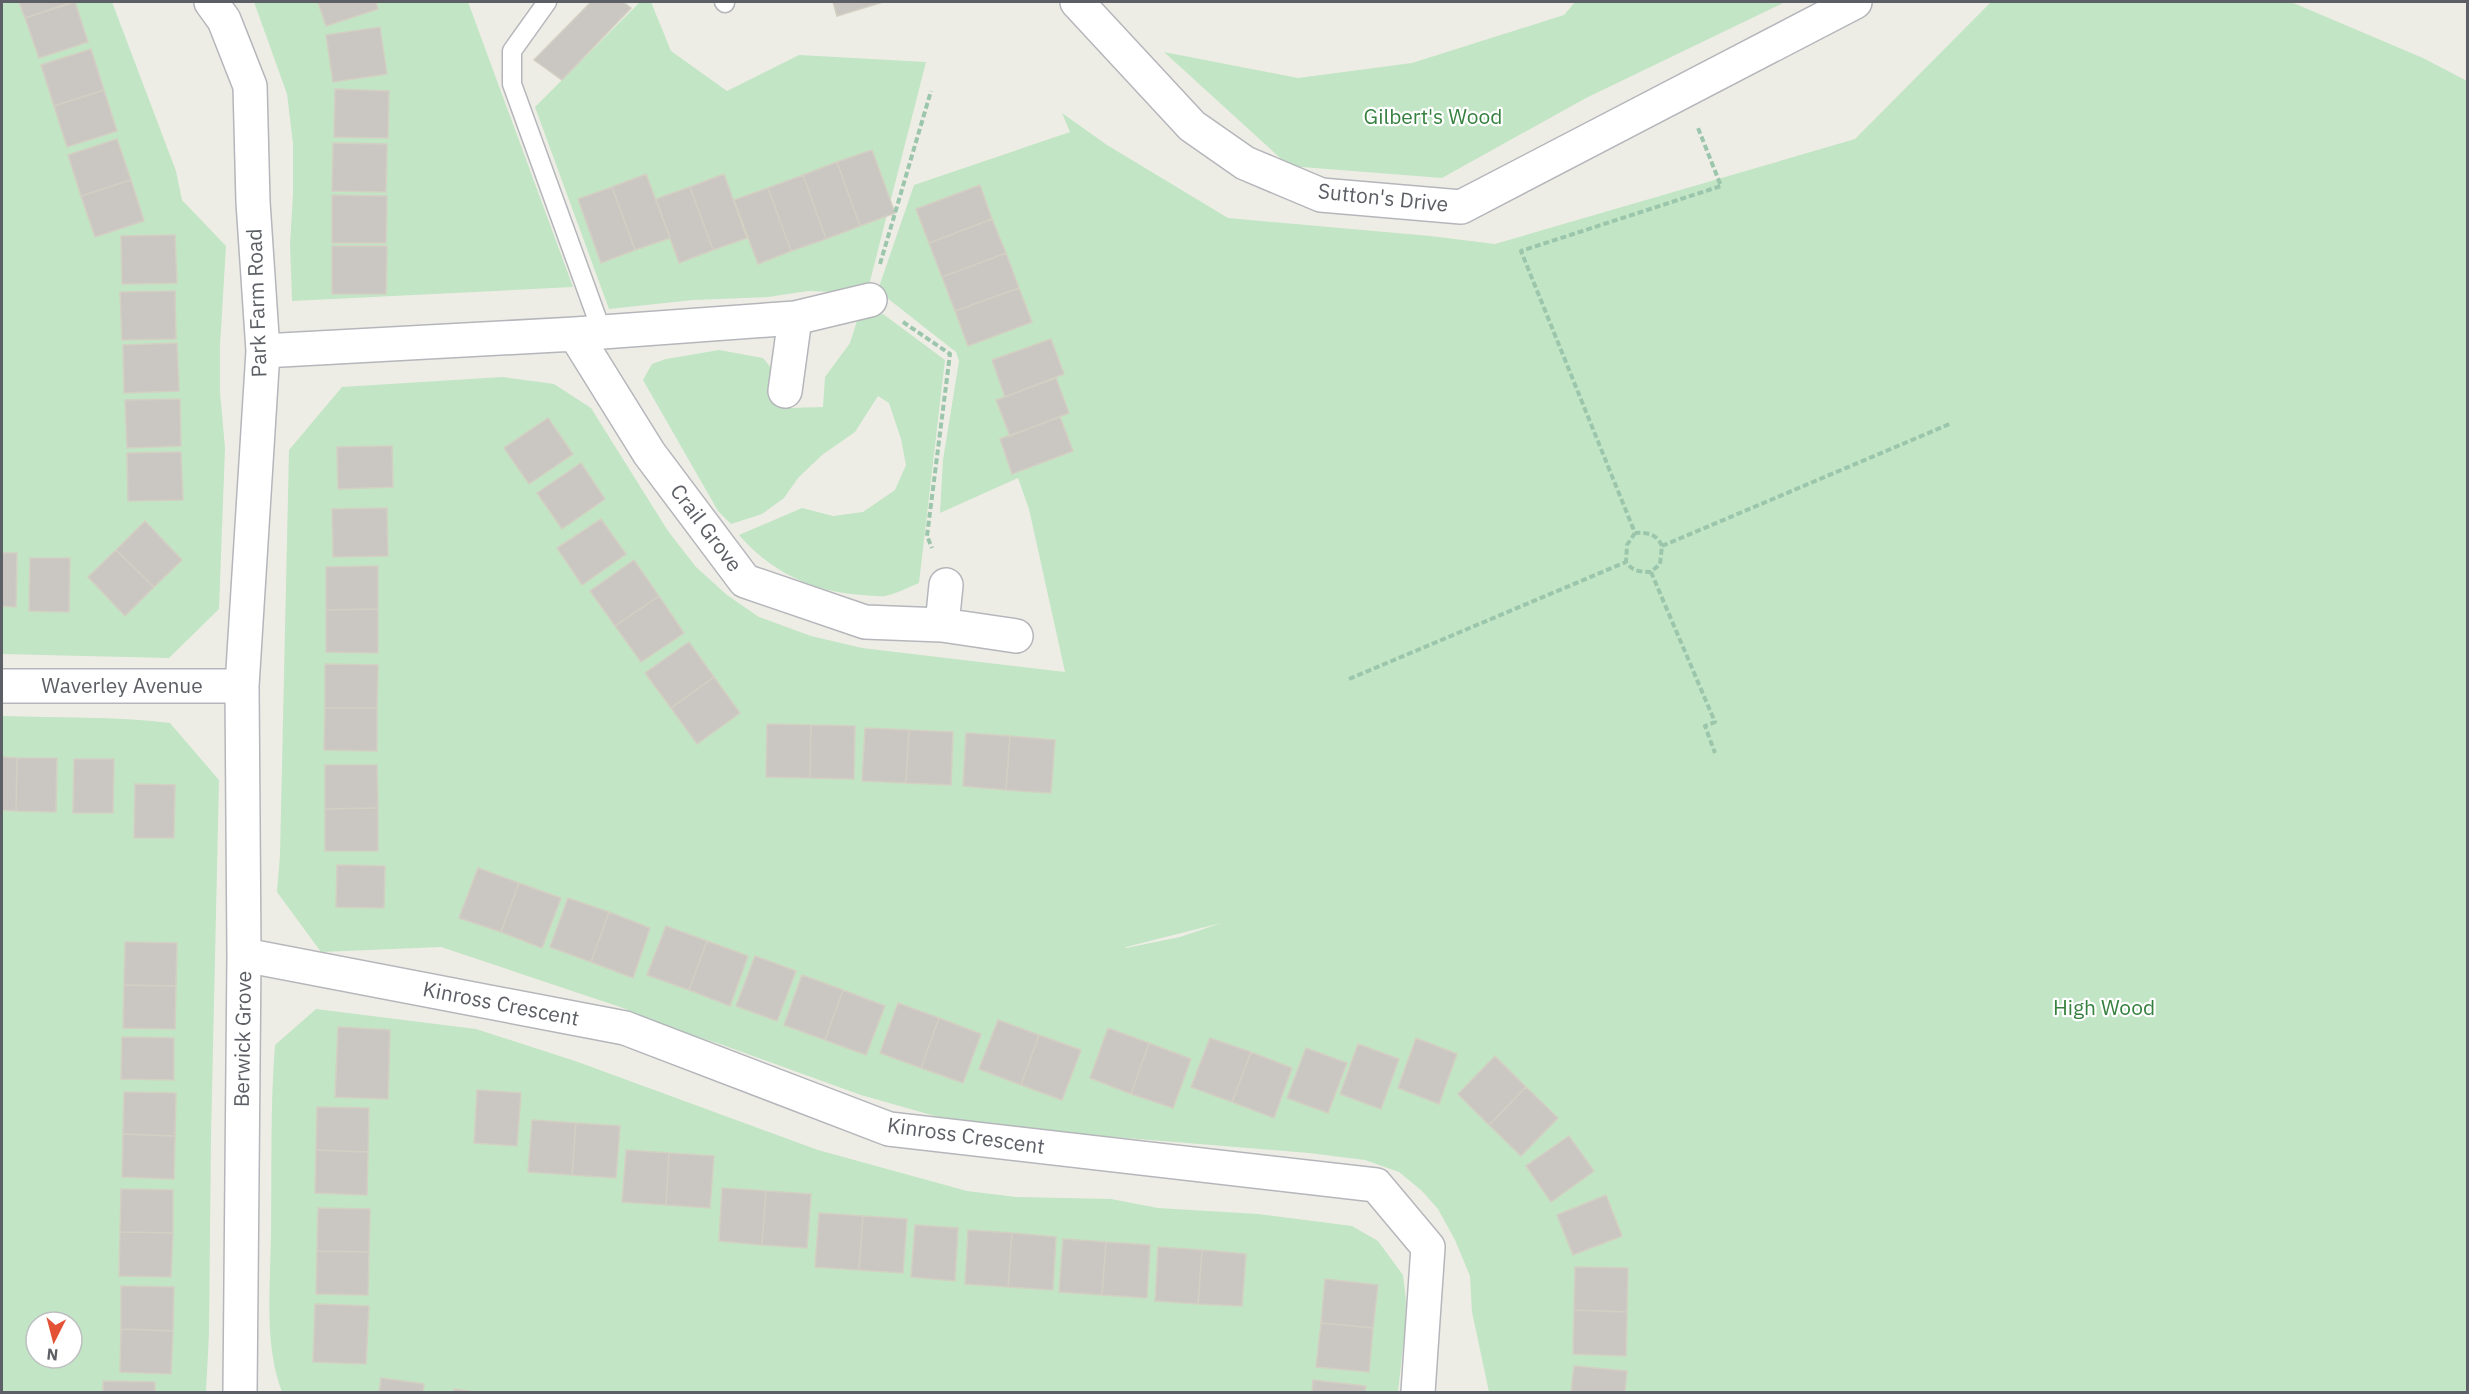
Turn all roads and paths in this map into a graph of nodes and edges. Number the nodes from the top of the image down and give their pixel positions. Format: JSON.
{"nodes":[{"id":1,"x":211,"y":2,"type":"edge"},
{"id":2,"x":547,"y":2,"type":"edge"},
{"id":3,"x":1077,"y":2,"type":"edge"},
{"id":4,"x":1855,"y":2,"type":"edge"},
{"id":5,"x":1684,"y":91,"type":"junction"},
{"id":6,"x":931,"y":92,"type":"dead end"},
{"id":7,"x":870,"y":300,"type":"junction"},
{"id":8,"x":795,"y":318,"type":"junction"},
{"id":9,"x":589,"y":333,"type":"junction"},
{"id":10,"x":262,"y":351,"type":"junction"},
{"id":11,"x":785,"y":392,"type":"dead end"},
{"id":12,"x":1952,"y":423,"type":"dead end"},
{"id":13,"x":1635,"y":533,"type":"junction"},
{"id":14,"x":1662,"y":546,"type":"junction"},
{"id":15,"x":1626,"y":562,"type":"junction"},
{"id":16,"x":1651,"y":572,"type":"junction"},
{"id":17,"x":946,"y":585,"type":"joint"},
{"id":18,"x":942,"y":625,"type":"junction"},
{"id":19,"x":1016,"y":636,"type":"dead end"},
{"id":20,"x":1349,"y":679,"type":"dead end"},
{"id":21,"x":2,"y":686,"type":"edge"},
{"id":22,"x":242,"y":686,"type":"junction"},
{"id":23,"x":1715,"y":753,"type":"dead end"},
{"id":24,"x":244,"y":956,"type":"junction"},
{"id":25,"x":240,"y":1392,"type":"edge"},
{"id":26,"x":1418,"y":1392,"type":"edge"}],
"edges":[{"from":1,"to":10,"type":"street","name":"Park Farm Road"},
{"from":2,"to":9,"type":"lane"},
{"from":3,"to":5,"type":"street","name":"Sutton's Drive"},
{"from":4,"to":5,"type":"street","name":"Sutton's Drive"},
{"from":5,"to":13,"type":"path"},
{"from":6,"to":7,"type":"path"},
{"from":7,"to":8,"type":"street"},
{"from":7,"to":17,"type":"path"},
{"from":8,"to":9,"type":"street"},
{"from":8,"to":11,"type":"street"},
{"from":9,"to":10,"type":"street"},
{"from":9,"to":18,"type":"street","name":"Crail Grove"},
{"from":10,"to":22,"type":"street","name":"Park Farm Road"},
{"from":12,"to":14,"type":"path"},
{"from":13,"to":14,"type":"path"},
{"from":13,"to":15,"type":"path"},
{"from":14,"to":16,"type":"path"},
{"from":15,"to":16,"type":"path"},
{"from":15,"to":20,"type":"path"},
{"from":16,"to":23,"type":"path"},
{"from":17,"to":18,"type":"street"},
{"from":18,"to":19,"type":"street","name":"Crail Grove"},
{"from":21,"to":22,"type":"street","name":"Waverley Avenue"},
{"from":22,"to":24,"type":"street","name":"Berwick Grove"},
{"from":24,"to":25,"type":"street","name":"Berwick Grove"},
{"from":24,"to":26,"type":"street","name":"Kinross Crescent"}]}
